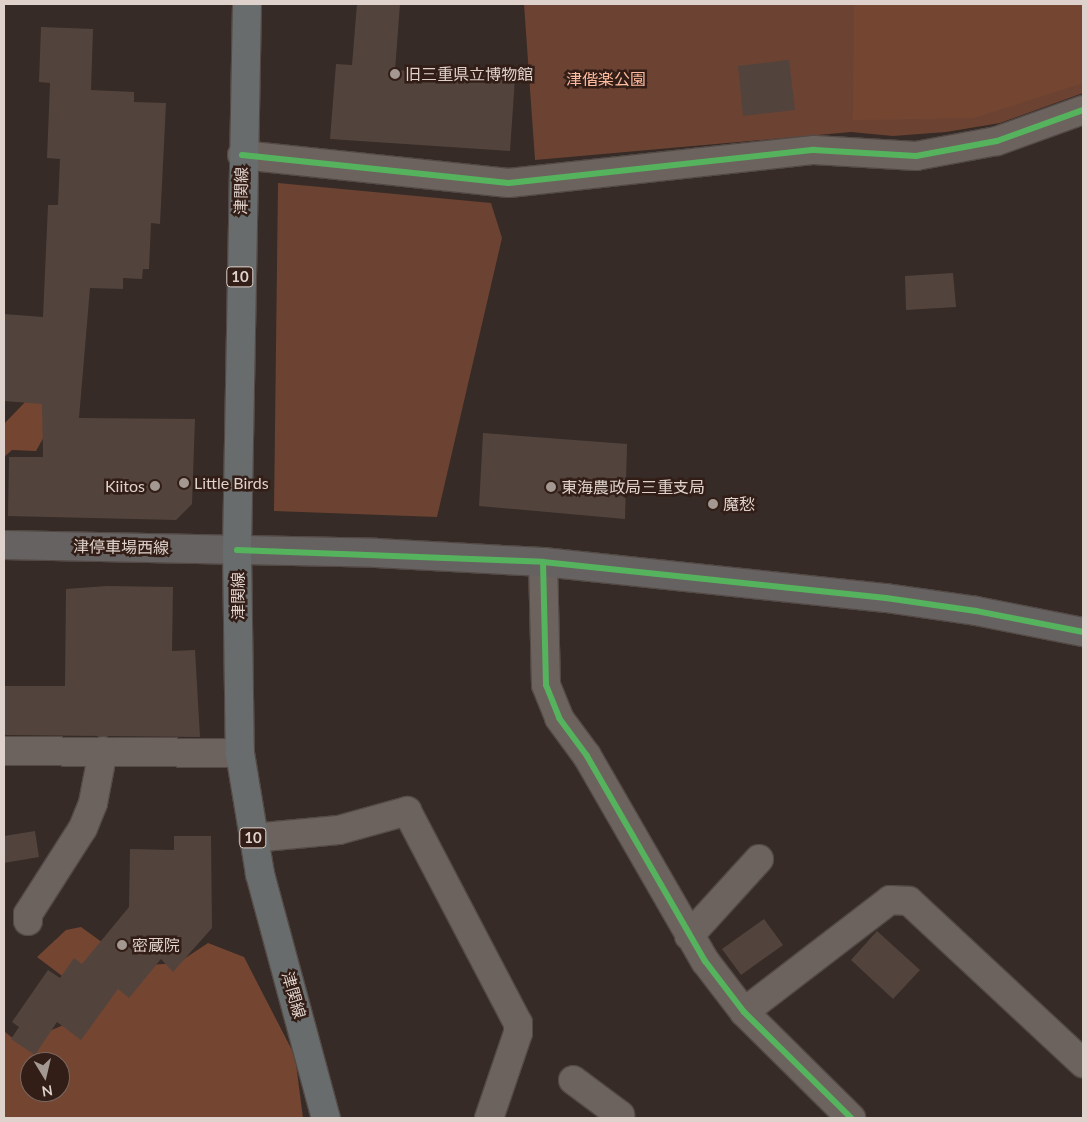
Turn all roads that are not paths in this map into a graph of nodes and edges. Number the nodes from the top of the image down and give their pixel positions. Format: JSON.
{"nodes":[{"id":1,"x":247,"y":4,"type":"edge"},
{"id":2,"x":1083,"y":110,"type":"edge"},
{"id":3,"x":242,"y":155,"type":"junction"},
{"id":4,"x":4,"y":544,"type":"edge"},
{"id":5,"x":237,"y":550,"type":"junction"},
{"id":6,"x":542,"y":562,"type":"junction"},
{"id":7,"x":1083,"y":632,"type":"edge"},
{"id":8,"x":4,"y":751,"type":"edge"},
{"id":9,"x":103,"y":752,"type":"junction"},
{"id":10,"x":240,"y":753,"type":"junction"},
{"id":11,"x":253,"y":838,"type":"junction"},
{"id":12,"x":759,"y":859,"type":"dead end"},
{"id":13,"x":28,"y":921,"type":"dead end"},
{"id":14,"x":690,"y":936,"type":"junction"},
{"id":15,"x":744,"y":1012,"type":"junction"},
{"id":16,"x":1083,"y":1063,"type":"edge"},
{"id":17,"x":573,"y":1080,"type":"dead end"},
{"id":18,"x":326,"y":1118,"type":"edge"},
{"id":19,"x":489,"y":1118,"type":"edge"},
{"id":20,"x":618,"y":1118,"type":"edge"},
{"id":21,"x":851,"y":1118,"type":"edge"}],
"edges":[{"from":1,"to":3,"type":"main road","name":"津関線","number":"10"},
{"from":2,"to":3,"type":"street"},
{"from":3,"to":5,"type":"main road","name":"津関線","number":"10"},
{"from":4,"to":5,"type":"street","name":"津停車場西線"},
{"from":5,"to":6,"type":"street","name":"津停車場西線"},
{"from":5,"to":10,"type":"main road","name":"津関線","number":"10"},
{"from":6,"to":7,"type":"street","name":"津停車場西線"},
{"from":6,"to":14,"type":"street"},
{"from":8,"to":9,"type":"street"},
{"from":9,"to":10,"type":"street"},
{"from":9,"to":13,"type":"street"},
{"from":10,"to":11,"type":"main road","name":"津関線","number":"10"},
{"from":11,"to":18,"type":"main road","name":"津関線","number":"10"},
{"from":11,"to":19,"type":"street"},
{"from":12,"to":14,"type":"street"},
{"from":14,"to":15,"type":"street"},
{"from":15,"to":16,"type":"street"},
{"from":15,"to":21,"type":"street"},
{"from":17,"to":20,"type":"street"}]}
